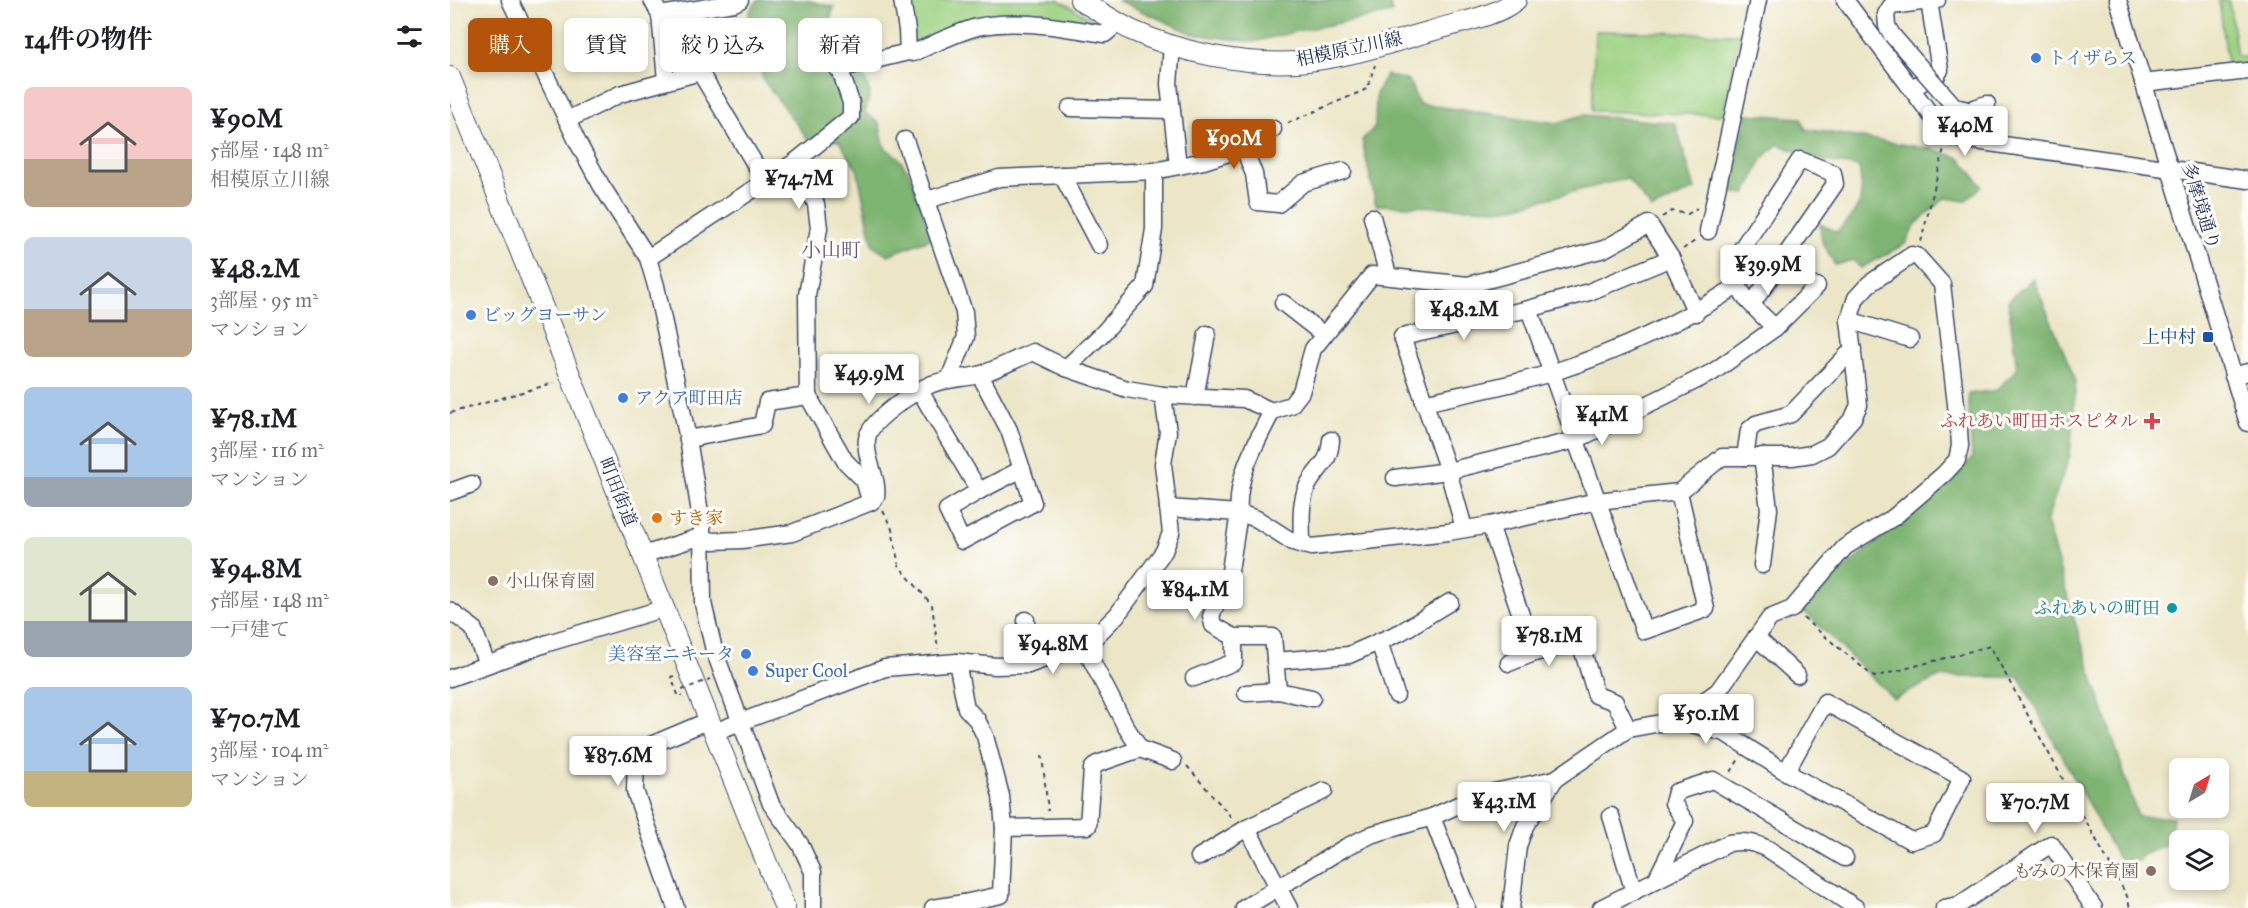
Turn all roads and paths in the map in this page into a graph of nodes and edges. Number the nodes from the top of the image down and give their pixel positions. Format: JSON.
{"nodes":[{"id":1,"x":510,"y":0,"type":"edge"},
{"id":2,"x":652,"y":0,"type":"edge"},
{"id":3,"x":740,"y":0,"type":"edge"},
{"id":4,"x":902,"y":0,"type":"edge"},
{"id":5,"x":1080,"y":0,"type":"edge"},
{"id":6,"x":1516,"y":0,"type":"edge"},
{"id":7,"x":1758,"y":0,"type":"edge"},
{"id":8,"x":1845,"y":0,"type":"edge"},
{"id":9,"x":1937,"y":0,"type":"edge"},
{"id":10,"x":2118,"y":0,"type":"edge"},
{"id":11,"x":1929,"y":1,"type":"edge"},
{"id":12,"x":660,"y":15,"type":"junction"},
{"id":13,"x":1118,"y":23,"type":"junction"},
{"id":14,"x":1172,"y":45,"type":"junction"},
{"id":15,"x":1382,"y":45,"type":"junction"},
{"id":16,"x":908,"y":52,"type":"junction"},
{"id":17,"x":882,"y":58,"type":"edge"},
{"id":18,"x":2248,"y":71,"type":"edge"},
{"id":19,"x":839,"y":72,"type":"edge"},
{"id":20,"x":450,"y":77,"type":"edge"},
{"id":21,"x":666,"y":80,"type":"junction"},
{"id":22,"x":2143,"y":83,"type":"junction"},
{"id":23,"x":1911,"y":87,"type":"junction"},
{"id":24,"x":1987,"y":104,"type":"dead end"},
{"id":25,"x":1070,"y":108,"type":"dead end"},
{"id":26,"x":1172,"y":110,"type":"junction"},
{"id":27,"x":567,"y":120,"type":"junction"},
{"id":28,"x":1273,"y":129,"type":"joint"},
{"id":29,"x":905,"y":140,"type":"dead end"},
{"id":30,"x":1243,"y":146,"type":"junction"},
{"id":31,"x":1943,"y":153,"type":"dead end"},
{"id":32,"x":795,"y":162,"type":"junction"},
{"id":33,"x":1178,"y":166,"type":"junction"},
{"id":34,"x":2170,"y":170,"type":"junction"},
{"id":35,"x":1154,"y":171,"type":"junction"},
{"id":36,"x":1343,"y":171,"type":"dead end"},
{"id":37,"x":1062,"y":175,"type":"junction"},
{"id":38,"x":2248,"y":180,"type":"edge"},
{"id":39,"x":765,"y":181,"type":"junction"},
{"id":40,"x":1716,"y":196,"type":"junction"},
{"id":41,"x":927,"y":200,"type":"junction"},
{"id":42,"x":1372,"y":217,"type":"dead end"},
{"id":43,"x":1649,"y":225,"type":"junction"},
{"id":44,"x":1708,"y":231,"type":"joint"},
{"id":45,"x":1099,"y":245,"type":"dead end"},
{"id":46,"x":1920,"y":246,"type":"dead end"},
{"id":47,"x":648,"y":258,"type":"junction"},
{"id":48,"x":1671,"y":258,"type":"junction"},
{"id":49,"x":1388,"y":275,"type":"junction"},
{"id":50,"x":1737,"y":286,"type":"junction"},
{"id":51,"x":1816,"y":286,"type":"dead end"},
{"id":52,"x":1283,"y":303,"type":"dead end"},
{"id":53,"x":1752,"y":304,"type":"junction"},
{"id":54,"x":1529,"y":309,"type":"junction"},
{"id":55,"x":1695,"y":313,"type":"junction"},
{"id":56,"x":1849,"y":320,"type":"junction"},
{"id":57,"x":1775,"y":328,"type":"junction"},
{"id":58,"x":1207,"y":334,"type":"dead end"},
{"id":59,"x":1324,"y":335,"type":"junction"},
{"id":60,"x":1910,"y":339,"type":"dead end"},
{"id":61,"x":1853,"y":349,"type":"junction"},
{"id":62,"x":1066,"y":368,"type":"junction"},
{"id":63,"x":1553,"y":372,"type":"junction"},
{"id":64,"x":2241,"y":374,"type":"edge"},
{"id":65,"x":980,"y":375,"type":"junction"},
{"id":66,"x":572,"y":378,"type":"junction"},
{"id":67,"x":949,"y":379,"type":"junction"},
{"id":68,"x":920,"y":391,"type":"junction"},
{"id":69,"x":1163,"y":395,"type":"junction"},
{"id":70,"x":808,"y":396,"type":"junction"},
{"id":71,"x":1195,"y":397,"type":"junction"},
{"id":72,"x":1424,"y":403,"type":"junction"},
{"id":73,"x":1272,"y":411,"type":"junction"},
{"id":74,"x":450,"y":413,"type":"edge"},
{"id":75,"x":2248,"y":423,"type":"edge"},
{"id":76,"x":688,"y":439,"type":"junction"},
{"id":77,"x":1331,"y":440,"type":"dead end"},
{"id":78,"x":1576,"y":440,"type":"junction"},
{"id":79,"x":1753,"y":457,"type":"junction"},
{"id":80,"x":1022,"y":469,"type":"junction"},
{"id":81,"x":1448,"y":471,"type":"junction"},
{"id":82,"x":1395,"y":478,"type":"dead end"},
{"id":83,"x":472,"y":484,"type":"dead end"},
{"id":84,"x":979,"y":491,"type":"junction"},
{"id":85,"x":450,"y":492,"type":"edge"},
{"id":86,"x":1679,"y":492,"type":"junction"},
{"id":87,"x":874,"y":500,"type":"junction"},
{"id":88,"x":1597,"y":501,"type":"junction"},
{"id":89,"x":1168,"y":508,"type":"junction"},
{"id":90,"x":1239,"y":513,"type":"junction"},
{"id":91,"x":1490,"y":525,"type":"junction"},
{"id":92,"x":1464,"y":528,"type":"junction"},
{"id":93,"x":703,"y":540,"type":"junction"},
{"id":94,"x":1302,"y":545,"type":"junction"},
{"id":95,"x":643,"y":555,"type":"junction"},
{"id":96,"x":1762,"y":565,"type":"dead end"},
{"id":97,"x":1450,"y":603,"type":"dead end"},
{"id":98,"x":665,"y":608,"type":"junction"},
{"id":99,"x":450,"y":611,"type":"edge"},
{"id":100,"x":1802,"y":617,"type":"dead end"},
{"id":101,"x":1026,"y":620,"type":"dead end"},
{"id":102,"x":1234,"y":637,"type":"junction"},
{"id":103,"x":1756,"y":638,"type":"junction"},
{"id":104,"x":1379,"y":641,"type":"junction"},
{"id":105,"x":1083,"y":644,"type":"junction"},
{"id":106,"x":1534,"y":653,"type":"junction"},
{"id":107,"x":1275,"y":661,"type":"junction"},
{"id":108,"x":948,"y":662,"type":"junction"},
{"id":109,"x":1509,"y":663,"type":"dead end"},
{"id":110,"x":487,"y":664,"type":"junction"},
{"id":111,"x":1028,"y":665,"type":"junction"},
{"id":112,"x":1797,"y":675,"type":"dead end"},
{"id":113,"x":450,"y":678,"type":"edge"},
{"id":114,"x":1194,"y":678,"type":"dead end"},
{"id":115,"x":710,"y":679,"type":"dead end"},
{"id":116,"x":682,"y":690,"type":"dead end"},
{"id":117,"x":1278,"y":691,"type":"junction"},
{"id":118,"x":1246,"y":693,"type":"dead end"},
{"id":119,"x":1396,"y":695,"type":"dead end"},
{"id":120,"x":1312,"y":698,"type":"dead end"},
{"id":121,"x":1677,"y":720,"type":"junction"},
{"id":122,"x":741,"y":721,"type":"junction"},
{"id":123,"x":712,"y":726,"type":"junction"},
{"id":124,"x":1628,"y":729,"type":"junction"},
{"id":125,"x":1746,"y":746,"type":"junction"},
{"id":126,"x":1140,"y":749,"type":"junction"},
{"id":127,"x":1042,"y":755,"type":"dead end"},
{"id":128,"x":1173,"y":761,"type":"joint"},
{"id":129,"x":1786,"y":772,"type":"junction"},
{"id":130,"x":1555,"y":779,"type":"junction"},
{"id":131,"x":1724,"y":785,"type":"junction"},
{"id":132,"x":1324,"y":791,"type":"dead end"},
{"id":133,"x":1611,"y":816,"type":"dead end"},
{"id":134,"x":1432,"y":817,"type":"junction"},
{"id":135,"x":1050,"y":826,"type":"junction"},
{"id":136,"x":1004,"y":828,"type":"junction"},
{"id":137,"x":1247,"y":828,"type":"junction"},
{"id":138,"x":1199,"y":857,"type":"dead end"},
{"id":139,"x":1845,"y":858,"type":"dead end"},
{"id":140,"x":1656,"y":880,"type":"junction"},
{"id":141,"x":1278,"y":889,"type":"junction"},
{"id":142,"x":1634,"y":892,"type":"junction"},
{"id":143,"x":780,"y":906,"type":"edge"},
{"id":144,"x":964,"y":906,"type":"edge"},
{"id":145,"x":676,"y":908,"type":"edge"},
{"id":146,"x":813,"y":908,"type":"edge"},
{"id":147,"x":933,"y":908,"type":"edge"},
{"id":148,"x":1244,"y":908,"type":"edge"},
{"id":149,"x":1289,"y":908,"type":"edge"},
{"id":150,"x":1467,"y":908,"type":"edge"},
{"id":151,"x":1511,"y":908,"type":"edge"},
{"id":152,"x":1601,"y":908,"type":"edge"},
{"id":153,"x":1856,"y":908,"type":"edge"},
{"id":154,"x":1944,"y":908,"type":"edge"},
{"id":155,"x":2094,"y":908,"type":"edge"},
{"id":156,"x":2130,"y":908,"type":"edge"}],
"edges":[{"from":1,"to":27,"type":"street"},
{"from":2,"to":12,"type":"street"},
{"from":3,"to":12,"type":"street"},
{"from":4,"to":16,"type":"street"},
{"from":5,"to":13,"type":"main road","name":"相模原立川線"},
{"from":6,"to":15,"type":"main road","name":"相模原立川線"},
{"from":7,"to":40,"type":"street"},
{"from":8,"to":23,"type":"street"},
{"from":9,"to":11,"type":"street"},
{"from":10,"to":22,"type":"street","name":"多摩境通り"},
{"from":11,"to":23,"type":"street"},
{"from":11,"to":24,"type":"street","bridge":true},
{"from":12,"to":21,"type":"street"},
{"from":13,"to":14,"type":"main road","name":"相模原立川線"},
{"from":13,"to":16,"type":"street"},
{"from":14,"to":15,"type":"main road","name":"相模原立川線"},
{"from":14,"to":26,"type":"street"},
{"from":15,"to":28,"type":"path"},
{"from":16,"to":17,"type":"street"},
{"from":18,"to":22,"type":"street"},
{"from":19,"to":32,"type":"street"},
{"from":20,"to":66,"type":"main road","name":"町田街道"},
{"from":21,"to":27,"type":"street"},
{"from":21,"to":39,"type":"street"},
{"from":22,"to":34,"type":"street","name":"多摩境通り"},
{"from":23,"to":34,"type":"street"},
{"from":25,"to":26,"type":"street"},
{"from":26,"to":33,"type":"street"},
{"from":27,"to":47,"type":"street"},
{"from":28,"to":30,"type":"street"},
{"from":29,"to":41,"type":"street"},
{"from":30,"to":33,"type":"street"},
{"from":30,"to":36,"type":"street"},
{"from":31,"to":46,"type":"path"},
{"from":32,"to":39,"type":"street"},
{"from":32,"to":70,"type":"street"},
{"from":33,"to":35,"type":"street"},
{"from":34,"to":38,"type":"street"},
{"from":34,"to":64,"type":"street","name":"多摩境通り"},
{"from":35,"to":37,"type":"street"},
{"from":35,"to":62,"type":"street"},
{"from":37,"to":41,"type":"street"},
{"from":37,"to":45,"type":"street"},
{"from":39,"to":47,"type":"street"},
{"from":40,"to":43,"type":"path"},
{"from":40,"to":44,"type":"street"},
{"from":41,"to":67,"type":"street"},
{"from":42,"to":49,"type":"street"},
{"from":43,"to":48,"type":"street"},
{"from":43,"to":49,"type":"street"},
{"from":44,"to":48,"type":"path"},
{"from":47,"to":76,"type":"street"},
{"from":48,"to":54,"type":"street"},
{"from":48,"to":55,"type":"street"},
{"from":49,"to":59,"type":"street"},
{"from":50,"to":53,"type":"street"},
{"from":50,"to":53,"type":"street"},
{"from":50,"to":55,"type":"street"},
{"from":51,"to":57,"type":"street"},
{"from":52,"to":59,"type":"street"},
{"from":53,"to":57,"type":"street"},
{"from":54,"to":63,"type":"street"},
{"from":54,"to":72,"type":"street"},
{"from":55,"to":63,"type":"street"},
{"from":56,"to":60,"type":"street"},
{"from":56,"to":61,"type":"street"},
{"from":56,"to":103,"type":"street"},
{"from":57,"to":78,"type":"street"},
{"from":58,"to":71,"type":"street"},
{"from":59,"to":73,"type":"street"},
{"from":61,"to":79,"type":"street"},
{"from":61,"to":79,"type":"street"},
{"from":62,"to":65,"type":"street"},
{"from":62,"to":69,"type":"street"},
{"from":63,"to":72,"type":"street"},
{"from":63,"to":78,"type":"street"},
{"from":64,"to":75,"type":"street","name":"多摩境通り"},
{"from":65,"to":67,"type":"street"},
{"from":65,"to":80,"type":"street"},
{"from":66,"to":74,"type":"path"},
{"from":66,"to":95,"type":"main road","name":"町田街道"},
{"from":67,"to":68,"type":"street"},
{"from":68,"to":84,"type":"street"},
{"from":68,"to":87,"type":"street"},
{"from":69,"to":71,"type":"street"},
{"from":69,"to":89,"type":"street"},
{"from":70,"to":76,"type":"street"},
{"from":70,"to":87,"type":"street"},
{"from":71,"to":73,"type":"street"},
{"from":72,"to":81,"type":"street"},
{"from":73,"to":90,"type":"street"},
{"from":76,"to":93,"type":"street"},
{"from":77,"to":94,"type":"street"},
{"from":78,"to":81,"type":"street"},
{"from":78,"to":88,"type":"street"},
{"from":79,"to":86,"type":"street"},
{"from":79,"to":96,"type":"street"},
{"from":80,"to":84,"type":"street"},
{"from":80,"to":84,"type":"street"},
{"from":81,"to":82,"type":"street"},
{"from":81,"to":92,"type":"street"},
{"from":83,"to":85,"type":"street"},
{"from":86,"to":88,"type":"street"},
{"from":86,"to":88,"type":"street"},
{"from":87,"to":93,"type":"street"},
{"from":87,"to":108,"type":"path"},
{"from":88,"to":91,"type":"street"},
{"from":89,"to":90,"type":"street"},
{"from":89,"to":105,"type":"street"},
{"from":90,"to":94,"type":"street"},
{"from":90,"to":102,"type":"street"},
{"from":91,"to":92,"type":"street"},
{"from":91,"to":106,"type":"street"},
{"from":92,"to":94,"type":"street"},
{"from":93,"to":95,"type":"street"},
{"from":93,"to":122,"type":"street"},
{"from":95,"to":98,"type":"main road","name":"町田街道"},
{"from":97,"to":104,"type":"street"},
{"from":98,"to":110,"type":"street"},
{"from":98,"to":123,"type":"main road","name":"町田街道"},
{"from":99,"to":110,"type":"street"},
{"from":100,"to":156,"type":"path"},
{"from":101,"to":111,"type":"street"},
{"from":102,"to":107,"type":"street"},
{"from":102,"to":114,"type":"street"},
{"from":103,"to":112,"type":"street"},
{"from":103,"to":121,"type":"street"},
{"from":104,"to":107,"type":"street"},
{"from":104,"to":119,"type":"street"},
{"from":105,"to":111,"type":"street"},
{"from":105,"to":126,"type":"street"},
{"from":106,"to":109,"type":"street"},
{"from":106,"to":124,"type":"street"},
{"from":107,"to":117,"type":"street"},
{"from":108,"to":111,"type":"street"},
{"from":108,"to":122,"type":"street"},
{"from":108,"to":136,"type":"street"},
{"from":110,"to":113,"type":"street"},
{"from":115,"to":116,"type":"path","bridge":true},
{"from":117,"to":118,"type":"street"},
{"from":117,"to":120,"type":"street"},
{"from":121,"to":124,"type":"street"},
{"from":121,"to":125,"type":"street"},
{"from":122,"to":123,"type":"street"},
{"from":122,"to":146,"type":"street"},
{"from":123,"to":143,"type":"main road","name":"町田街道"},
{"from":123,"to":145,"type":"street"},
{"from":124,"to":130,"type":"street"},
{"from":125,"to":129,"type":"street"},
{"from":125,"to":131,"type":"path"},
{"from":126,"to":128,"type":"street"},
{"from":126,"to":135,"type":"street"},
{"from":127,"to":135,"type":"path"},
{"from":128,"to":137,"type":"path"},
{"from":129,"to":129,"type":"street"},
{"from":130,"to":134,"type":"street"},
{"from":130,"to":151,"type":"street"},
{"from":131,"to":139,"type":"street"},
{"from":131,"to":140,"type":"street"},
{"from":132,"to":137,"type":"street"},
{"from":133,"to":142,"type":"street"},
{"from":134,"to":141,"type":"street"},
{"from":134,"to":150,"type":"street"},
{"from":135,"to":136,"type":"street"},
{"from":136,"to":144,"type":"street"},
{"from":137,"to":138,"type":"street"},
{"from":137,"to":141,"type":"street"},
{"from":140,"to":142,"type":"street"},
{"from":140,"to":153,"type":"street"},
{"from":141,"to":148,"type":"street"},
{"from":141,"to":149,"type":"street"},
{"from":142,"to":152,"type":"street"},
{"from":144,"to":147,"type":"street"},
{"from":154,"to":155,"type":"street"}]}
